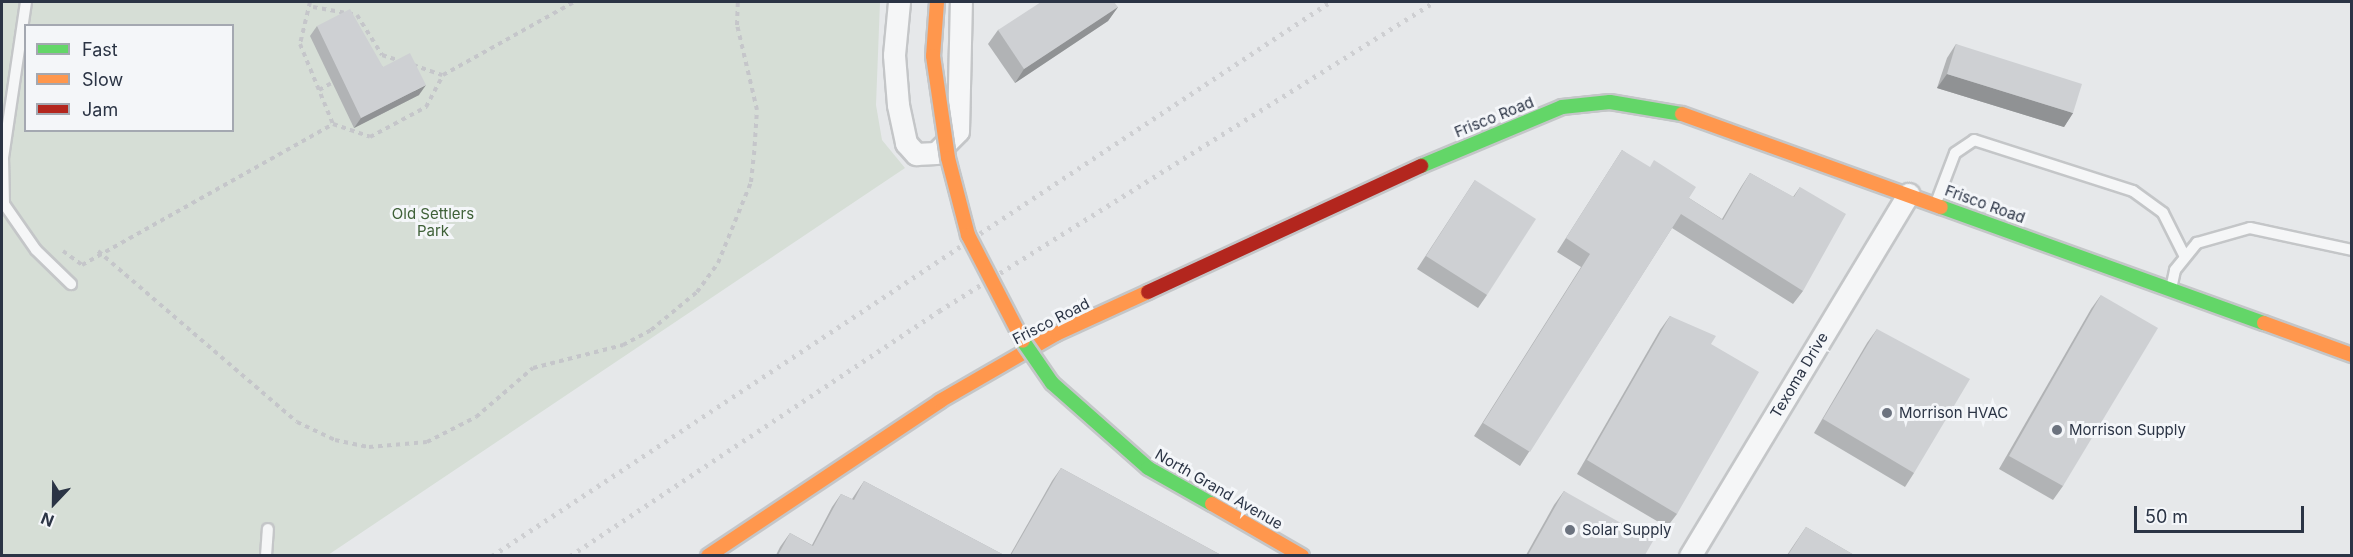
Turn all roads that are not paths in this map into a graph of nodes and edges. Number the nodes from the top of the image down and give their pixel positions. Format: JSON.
{"nodes":[{"id":1,"x":27,"y":2,"type":"edge"},
{"id":2,"x":899,"y":2,"type":"edge"},
{"id":3,"x":937,"y":2,"type":"edge"},
{"id":4,"x":961,"y":2,"type":"edge"},
{"id":5,"x":1908,"y":194,"type":"junction"},
{"id":6,"x":1936,"y":204,"type":"junction"},
{"id":7,"x":2352,"y":250,"type":"edge"},
{"id":8,"x":2185,"y":257,"type":"junction"},
{"id":9,"x":71,"y":284,"type":"dead end"},
{"id":10,"x":2171,"y":290,"type":"junction"},
{"id":11,"x":2352,"y":356,"type":"edge"},
{"id":12,"x":268,"y":529,"type":"dead end"},
{"id":13,"x":266,"y":555,"type":"edge"},
{"id":14,"x":708,"y":555,"type":"edge"},
{"id":15,"x":1302,"y":555,"type":"edge"},
{"id":16,"x":1690,"y":555,"type":"edge"}],
"edges":[{"from":1,"to":9,"type":"lane"},
{"from":2,"to":4,"type":"street"},
{"from":3,"to":15,"type":"street","name":"North Grand Avenue","bridge":true},
{"from":5,"to":6,"type":"street","name":"Frisco Road"},
{"from":5,"to":14,"type":"street","name":"Frisco Road"},
{"from":5,"to":16,"type":"street","name":"Texoma Drive"},
{"from":6,"to":8,"type":"lane"},
{"from":6,"to":10,"type":"street","name":"Frisco Road"},
{"from":7,"to":8,"type":"lane"},
{"from":8,"to":10,"type":"lane"},
{"from":10,"to":11,"type":"street","name":"Frisco Road"},
{"from":12,"to":13,"type":"lane"}]}
